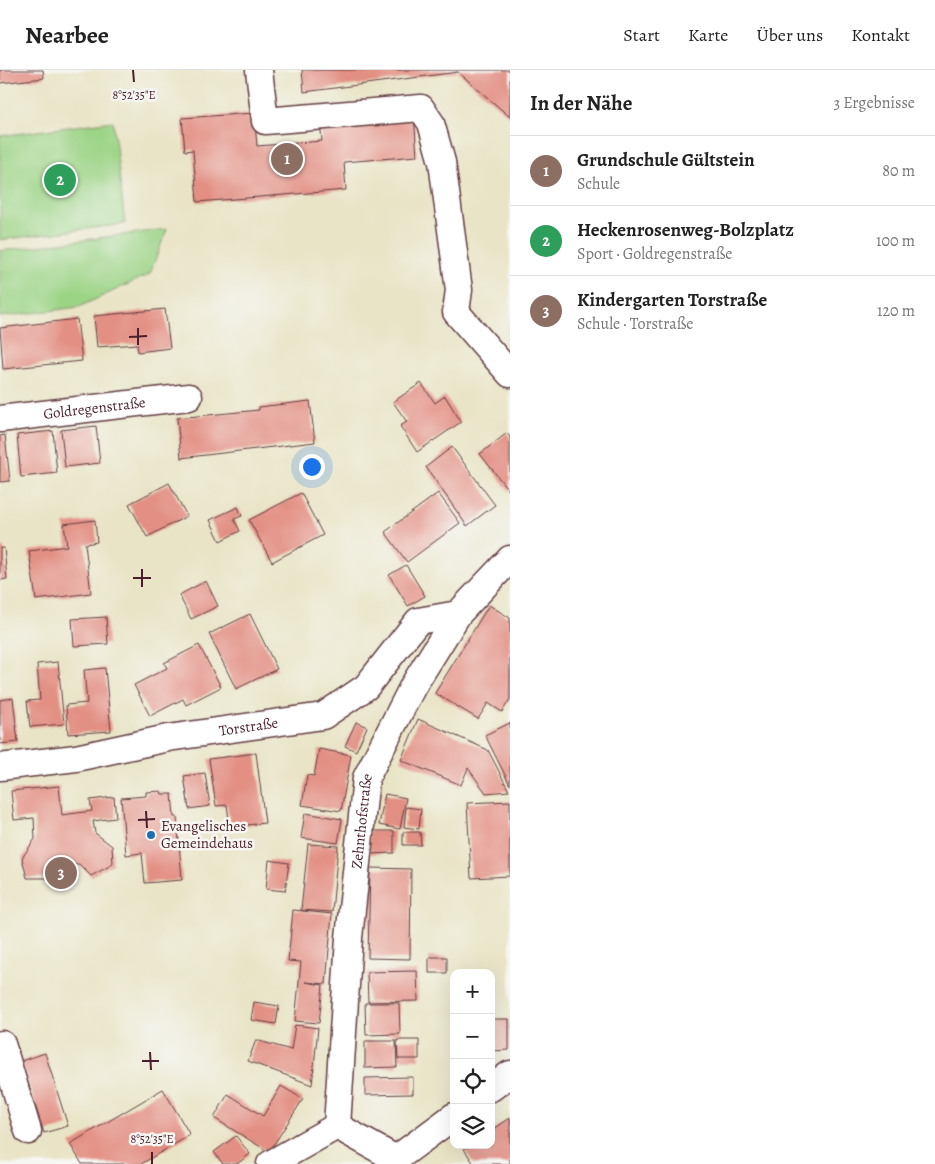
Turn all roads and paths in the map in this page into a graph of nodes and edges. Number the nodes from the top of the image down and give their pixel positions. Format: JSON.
{"nodes":[{"id":1,"x":259,"y":70,"type":"edge"},
{"id":2,"x":510,"y":374,"type":"edge"},
{"id":3,"x":189,"y":396,"type":"dead end"},
{"id":4,"x":0,"y":419,"type":"edge"},
{"id":5,"x":510,"y":559,"type":"edge"},
{"id":6,"x":458,"y":614,"type":"junction"},
{"id":7,"x":0,"y":767,"type":"edge"},
{"id":8,"x":0,"y":1045,"type":"edge"},
{"id":9,"x":510,"y":1074,"type":"edge"},
{"id":10,"x":495,"y":1085,"type":"edge"},
{"id":11,"x":450,"y":1119,"type":"edge"},
{"id":12,"x":337,"y":1126,"type":"junction"},
{"id":13,"x":28,"y":1131,"type":"dead end"},
{"id":14,"x":395,"y":1162,"type":"edge"},
{"id":15,"x":270,"y":1164,"type":"edge"}],
"edges":[{"from":1,"to":2,"type":"street"},
{"from":3,"to":4,"type":"street","name":"Goldregenstraße"},
{"from":5,"to":6,"type":"street","name":"Zehnthofstraße"},
{"from":6,"to":7,"type":"street","name":"Torstraße"},
{"from":6,"to":12,"type":"street","name":"Zehnthofstraße"},
{"from":8,"to":13,"type":"street"},
{"from":9,"to":10,"type":"street"},
{"from":11,"to":14,"type":"street"},
{"from":12,"to":14,"type":"street"},
{"from":12,"to":15,"type":"street"}]}
